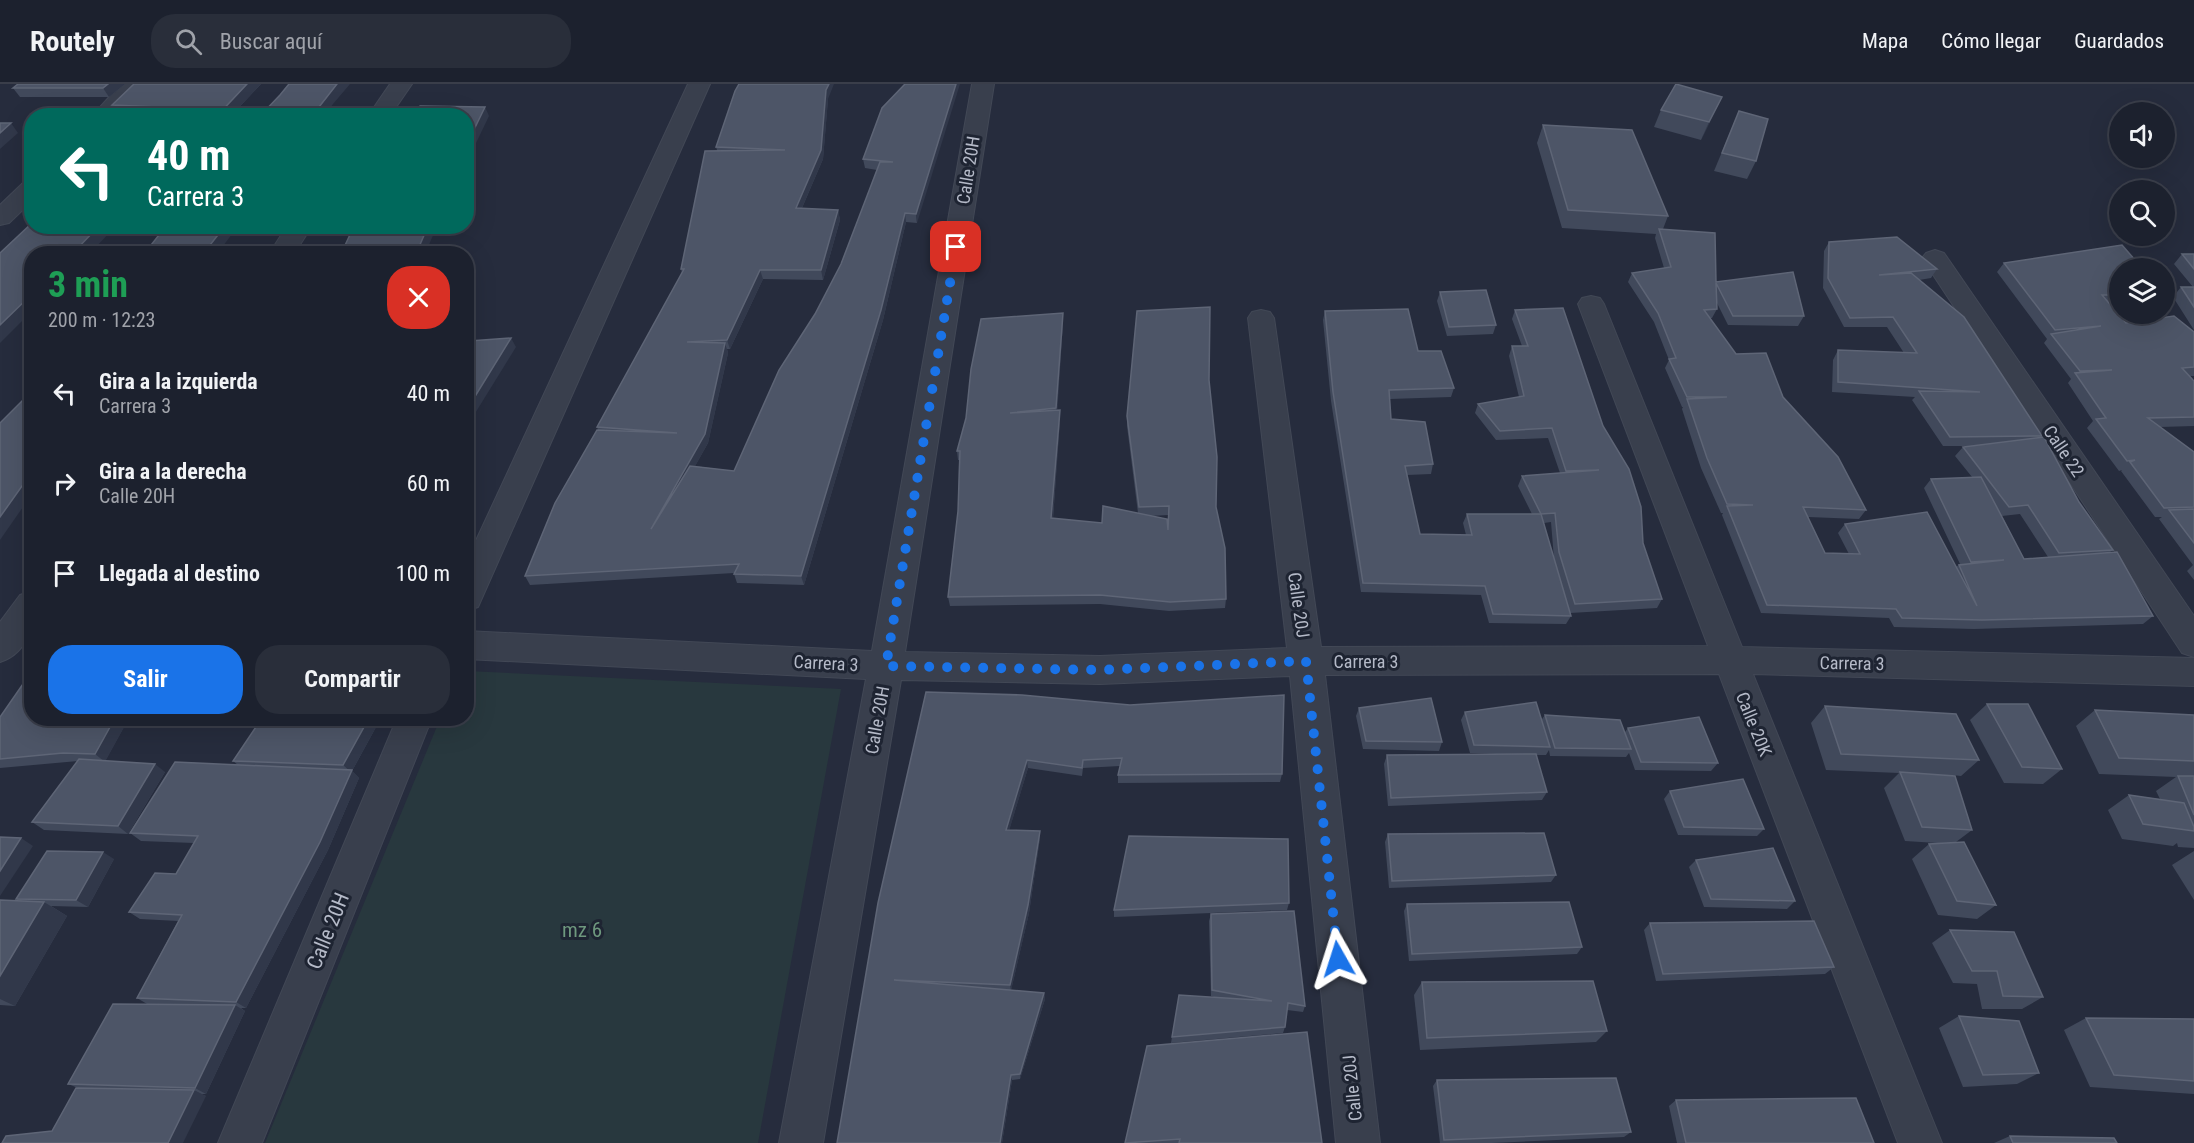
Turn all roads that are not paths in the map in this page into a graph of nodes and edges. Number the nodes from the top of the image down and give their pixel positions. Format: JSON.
{"nodes":[{"id":1,"x":134,"y":84,"type":"edge"},
{"id":2,"x":401,"y":84,"type":"edge"},
{"id":3,"x":699,"y":84,"type":"edge"},
{"id":4,"x":983,"y":84,"type":"edge"},
{"id":5,"x":111,"y":108,"type":"edge"},
{"id":6,"x":384,"y":108,"type":"edge"},
{"id":7,"x":24,"y":195,"type":"edge"},
{"id":8,"x":0,"y":218,"type":"edge"},
{"id":9,"x":1935,"y":258,"type":"dead end"},
{"id":10,"x":1591,"y":304,"type":"dead end"},
{"id":11,"x":1261,"y":318,"type":"dead end"},
{"id":12,"x":474,"y":580,"type":"edge"},
{"id":13,"x":24,"y":616,"type":"edge"},
{"id":14,"x":10,"y":637,"type":"edge"},
{"id":15,"x":2194,"y":643,"type":"edge"},
{"id":16,"x":474,"y":645,"type":"edge"},
{"id":17,"x":1729,"y":660,"type":"junction"},
{"id":18,"x":1306,"y":661,"type":"junction"},
{"id":19,"x":886,"y":666,"type":"junction"},
{"id":20,"x":2194,"y":672,"type":"edge"},
{"id":21,"x":412,"y":726,"type":"edge"},
{"id":22,"x":240,"y":1143,"type":"edge"},
{"id":23,"x":801,"y":1143,"type":"edge"},
{"id":24,"x":1358,"y":1143,"type":"edge"},
{"id":25,"x":1920,"y":1143,"type":"edge"}],
"edges":[{"from":1,"to":5,"type":"street"},
{"from":2,"to":6,"type":"street"},
{"from":3,"to":12,"type":"street"},
{"from":4,"to":19,"type":"street","name":"Calle 20H"},
{"from":7,"to":8,"type":"street"},
{"from":9,"to":15,"type":"street","name":"Calle 22"},
{"from":10,"to":17,"type":"street","name":"Calle 20K"},
{"from":11,"to":18,"type":"street","name":"Calle 20J"},
{"from":13,"to":14,"type":"street"},
{"from":16,"to":19,"type":"street","name":"Carrera 3"},
{"from":17,"to":18,"type":"street","name":"Carrera 3"},
{"from":17,"to":20,"type":"street","name":"Carrera 3"},
{"from":17,"to":25,"type":"street","name":"Calle 20K"},
{"from":18,"to":19,"type":"street","name":"Carrera 3"},
{"from":18,"to":24,"type":"street","name":"Calle 20J"},
{"from":19,"to":23,"type":"street","name":"Calle 20H"},
{"from":21,"to":22,"type":"street","name":"Calle 20H"}]}
